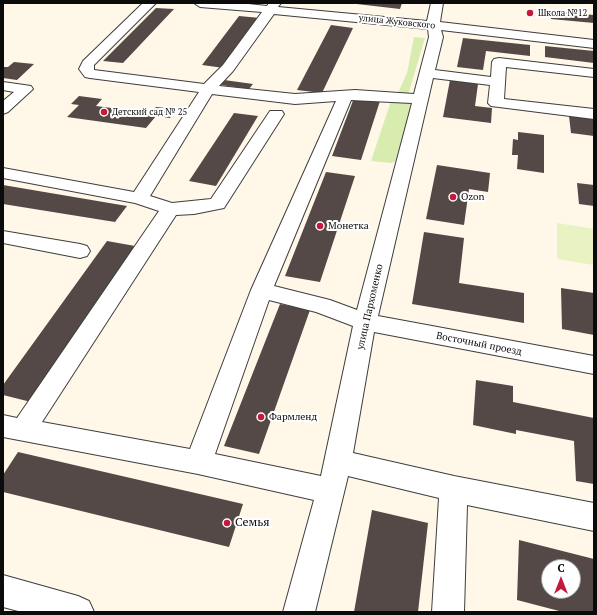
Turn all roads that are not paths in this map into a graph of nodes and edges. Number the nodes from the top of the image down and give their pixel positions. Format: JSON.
{"nodes":[{"id":1,"x":150,"y":3,"type":"edge"},
{"id":2,"x":200,"y":3,"type":"edge"},
{"id":3,"x":437,"y":3,"type":"edge"},
{"id":4,"x":273,"y":6,"type":"edge"},
{"id":5,"x":434,"y":26,"type":"junction"},
{"id":6,"x":594,"y":44,"type":"edge"},
{"id":7,"x":427,"y":72,"type":"junction"},
{"id":8,"x":594,"y":73,"type":"edge"},
{"id":9,"x":498,"y":82,"type":"junction"},
{"id":10,"x":3,"y":86,"type":"edge"},
{"id":11,"x":208,"y":89,"type":"junction"},
{"id":12,"x":345,"y":97,"type":"junction"},
{"id":13,"x":421,"y":100,"type":"junction"},
{"id":14,"x":3,"y":109,"type":"edge"},
{"id":15,"x":276,"y":114,"type":"dead end"},
{"id":16,"x":594,"y":114,"type":"edge"},
{"id":17,"x":3,"y":173,"type":"edge"},
{"id":18,"x":139,"y":198,"type":"junction"},
{"id":19,"x":170,"y":209,"type":"junction"},
{"id":20,"x":3,"y":237,"type":"edge"},
{"id":21,"x":80,"y":251,"type":"dead end"},
{"id":22,"x":262,"y":290,"type":"junction"},
{"id":23,"x":365,"y":322,"type":"junction"},
{"id":24,"x":594,"y":365,"type":"edge"},
{"id":25,"x":13,"y":428,"type":"edge"},
{"id":26,"x":198,"y":462,"type":"junction"},
{"id":27,"x":338,"y":462,"type":"junction"},
{"id":28,"x":454,"y":489,"type":"junction"},
{"id":29,"x":331,"y":491,"type":"junction"},
{"id":30,"x":594,"y":517,"type":"edge"},
{"id":31,"x":3,"y":591,"type":"edge"},
{"id":32,"x":78,"y":612,"type":"edge"},
{"id":33,"x":299,"y":612,"type":"edge"},
{"id":34,"x":448,"y":612,"type":"edge"}],
"edges":[{"from":1,"to":11,"type":"street"},
{"from":2,"to":4,"type":"street","name":"улица Жуковского"},
{"from":3,"to":5,"type":"street","name":"улица Пархоменко"},
{"from":4,"to":5,"type":"street","name":"улица Жуковского"},
{"from":4,"to":11,"type":"street"},
{"from":5,"to":6,"type":"street","name":"улица Жуковского"},
{"from":5,"to":7,"type":"street","name":"улица Пархоменко"},
{"from":7,"to":9,"type":"street"},
{"from":7,"to":13,"type":"street","name":"улица Пархоменко"},
{"from":8,"to":9,"type":"street"},
{"from":9,"to":16,"type":"street"},
{"from":10,"to":14,"type":"street"},
{"from":11,"to":12,"type":"street"},
{"from":11,"to":18,"type":"street"},
{"from":12,"to":13,"type":"street"},
{"from":12,"to":22,"type":"street"},
{"from":13,"to":23,"type":"street","name":"улица Пархоменко"},
{"from":15,"to":19,"type":"street"},
{"from":17,"to":18,"type":"street"},
{"from":18,"to":19,"type":"street"},
{"from":19,"to":25,"type":"street"},
{"from":20,"to":21,"type":"street"},
{"from":22,"to":23,"type":"street","name":"Восточный проезд"},
{"from":22,"to":26,"type":"street"},
{"from":23,"to":24,"type":"street","name":"Восточный проезд"},
{"from":23,"to":27,"type":"street","name":"улица Пархоменко"},
{"from":25,"to":26,"type":"street"},
{"from":26,"to":29,"type":"street"},
{"from":27,"to":28,"type":"street"},
{"from":27,"to":29,"type":"street","name":"улица Пархоменко"},
{"from":28,"to":30,"type":"street"},
{"from":28,"to":34,"type":"street"},
{"from":29,"to":33,"type":"street","name":"улица Пархоменко"},
{"from":31,"to":32,"type":"street"}]}
